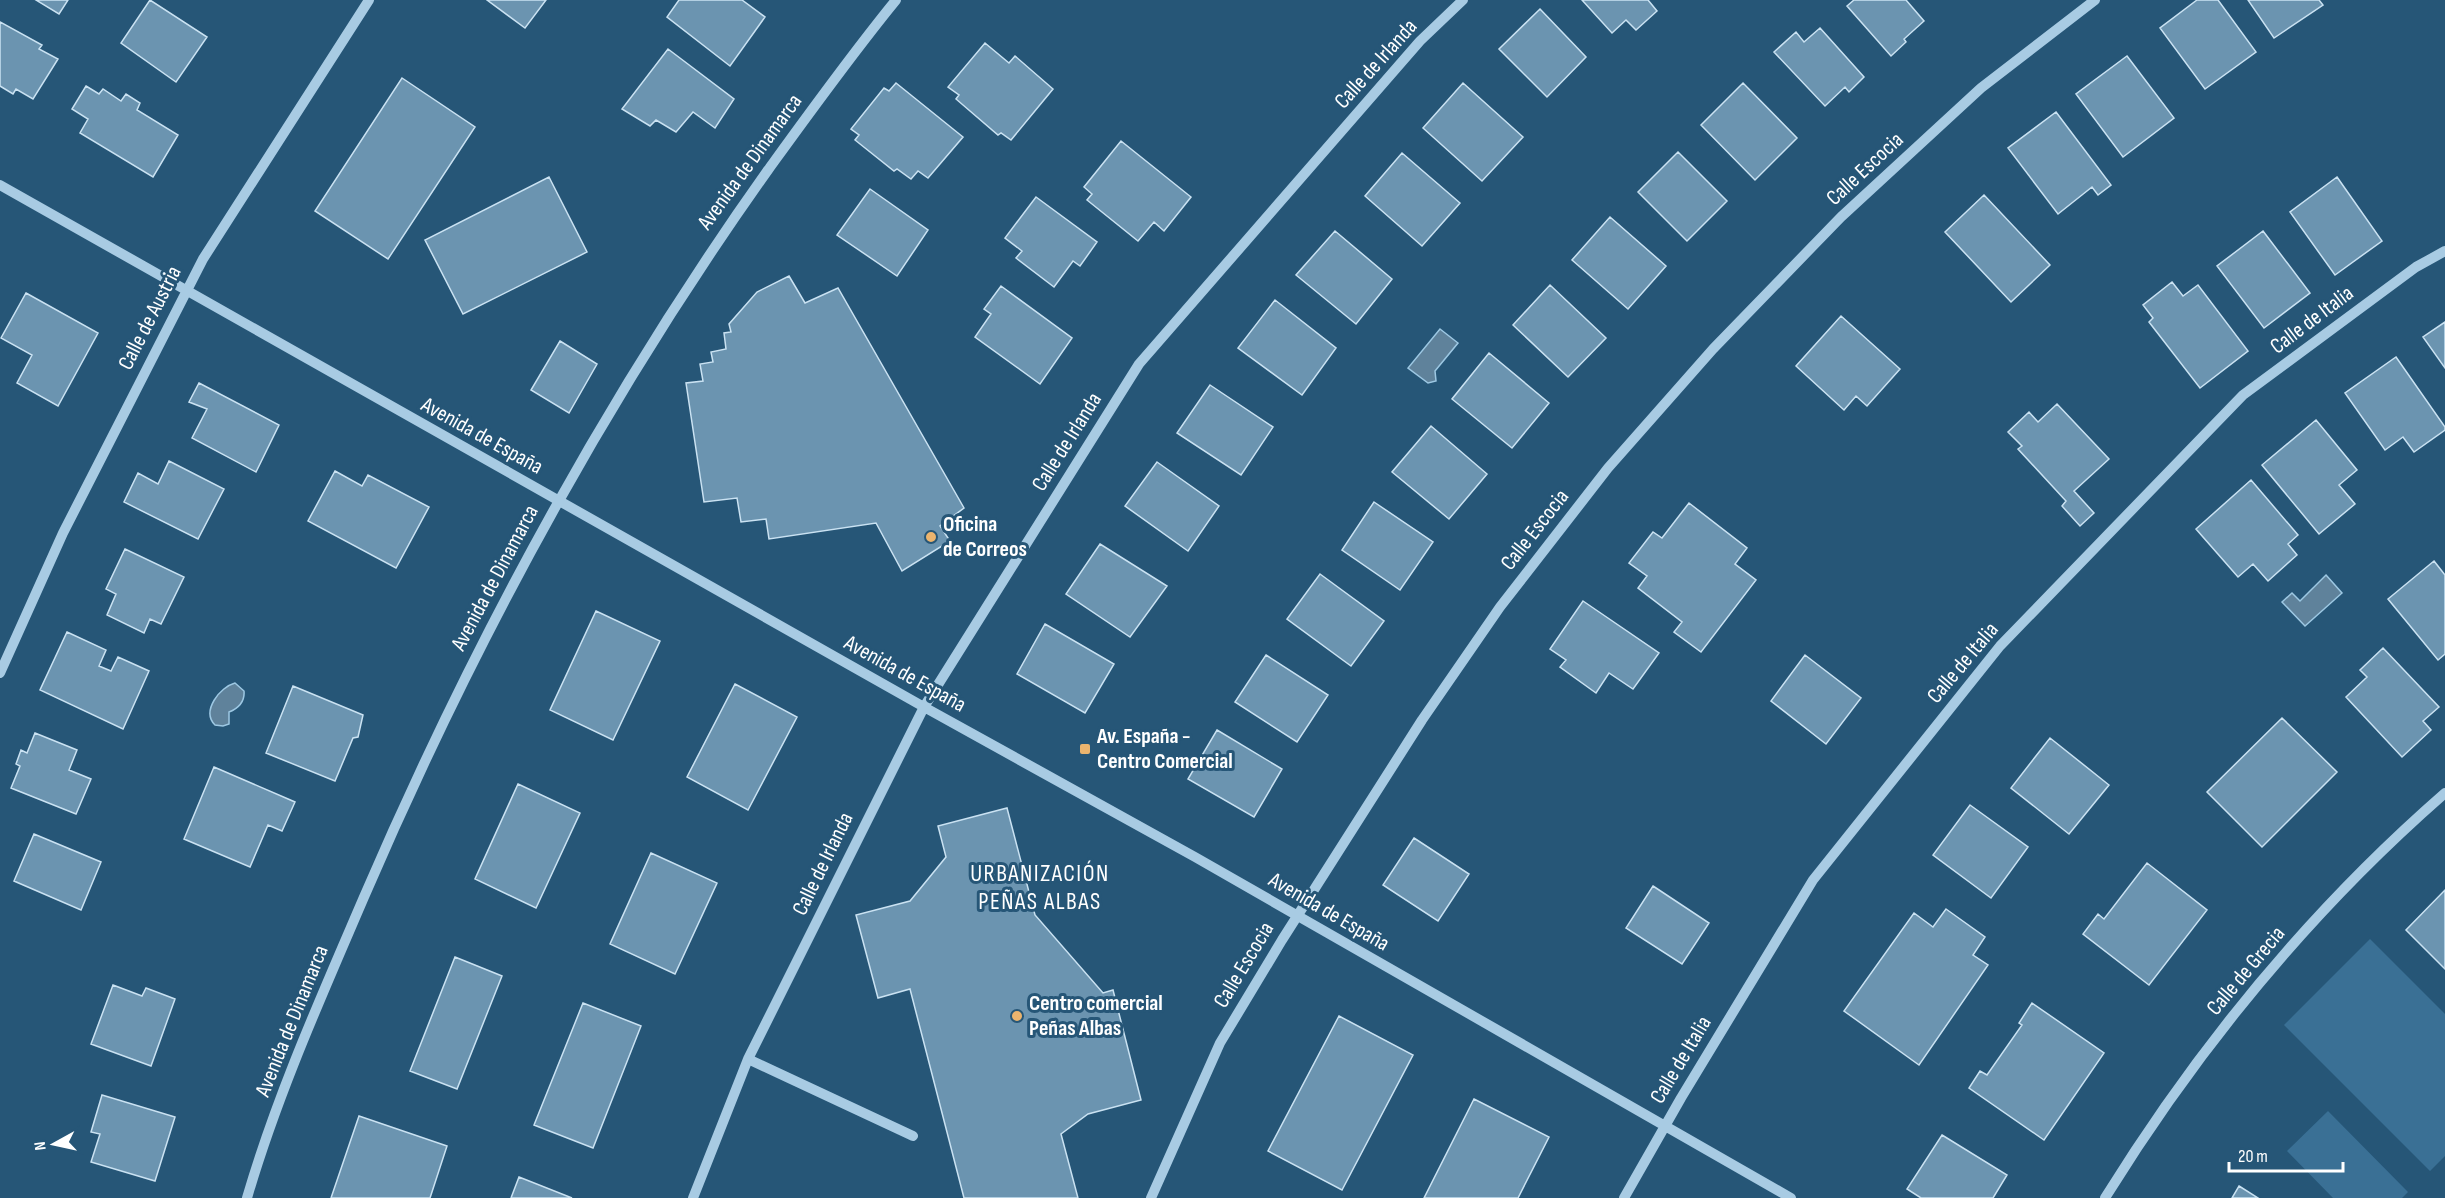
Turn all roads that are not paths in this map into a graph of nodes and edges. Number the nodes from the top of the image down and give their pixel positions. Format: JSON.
{"nodes":[{"id":1,"x":369,"y":0,"type":"edge"},
{"id":2,"x":896,"y":0,"type":"edge"},
{"id":3,"x":1463,"y":0,"type":"edge"},
{"id":4,"x":2095,"y":0,"type":"edge"},
{"id":5,"x":0,"y":185,"type":"edge"},
{"id":6,"x":2445,"y":251,"type":"edge"},
{"id":7,"x":186,"y":291,"type":"junction"},
{"id":8,"x":557,"y":501,"type":"junction"},
{"id":9,"x":0,"y":673,"type":"edge"},
{"id":10,"x":924,"y":708,"type":"junction"},
{"id":11,"x":2445,"y":793,"type":"edge"},
{"id":12,"x":1297,"y":916,"type":"junction"},
{"id":13,"x":748,"y":1059,"type":"junction"},
{"id":14,"x":1665,"y":1125,"type":"junction"},
{"id":15,"x":913,"y":1136,"type":"dead end"},
{"id":16,"x":247,"y":1198,"type":"edge"},
{"id":17,"x":693,"y":1198,"type":"edge"},
{"id":18,"x":1151,"y":1198,"type":"edge"},
{"id":19,"x":1624,"y":1198,"type":"edge"},
{"id":20,"x":1791,"y":1198,"type":"edge"},
{"id":21,"x":2105,"y":1198,"type":"edge"}],
"edges":[{"from":1,"to":7,"type":"street","name":"Calle de Austria"},
{"from":2,"to":8,"type":"street","name":"Avenida de Dinamarca"},
{"from":3,"to":10,"type":"street","name":"Calle de Irlanda"},
{"from":4,"to":12,"type":"street","name":"Calle Escocia"},
{"from":5,"to":7,"type":"street","name":"Avenida de España"},
{"from":6,"to":14,"type":"street","name":"Calle de Italia"},
{"from":7,"to":8,"type":"street","name":"Avenida de España"},
{"from":7,"to":9,"type":"street","name":"Calle de Austria"},
{"from":8,"to":10,"type":"street","name":"Avenida de España"},
{"from":8,"to":16,"type":"street","name":"Avenida de Dinamarca"},
{"from":10,"to":12,"type":"street","name":"Avenida de España"},
{"from":10,"to":13,"type":"street","name":"Calle de Irlanda"},
{"from":11,"to":21,"type":"street","name":"Calle de Grecia"},
{"from":12,"to":14,"type":"street","name":"Avenida de España"},
{"from":12,"to":18,"type":"street","name":"Calle Escocia"},
{"from":13,"to":15,"type":"street"},
{"from":13,"to":17,"type":"street","name":"Calle de Irlanda"},
{"from":14,"to":19,"type":"street","name":"Calle de Italia"},
{"from":14,"to":20,"type":"street","name":"Avenida de España"}]}
